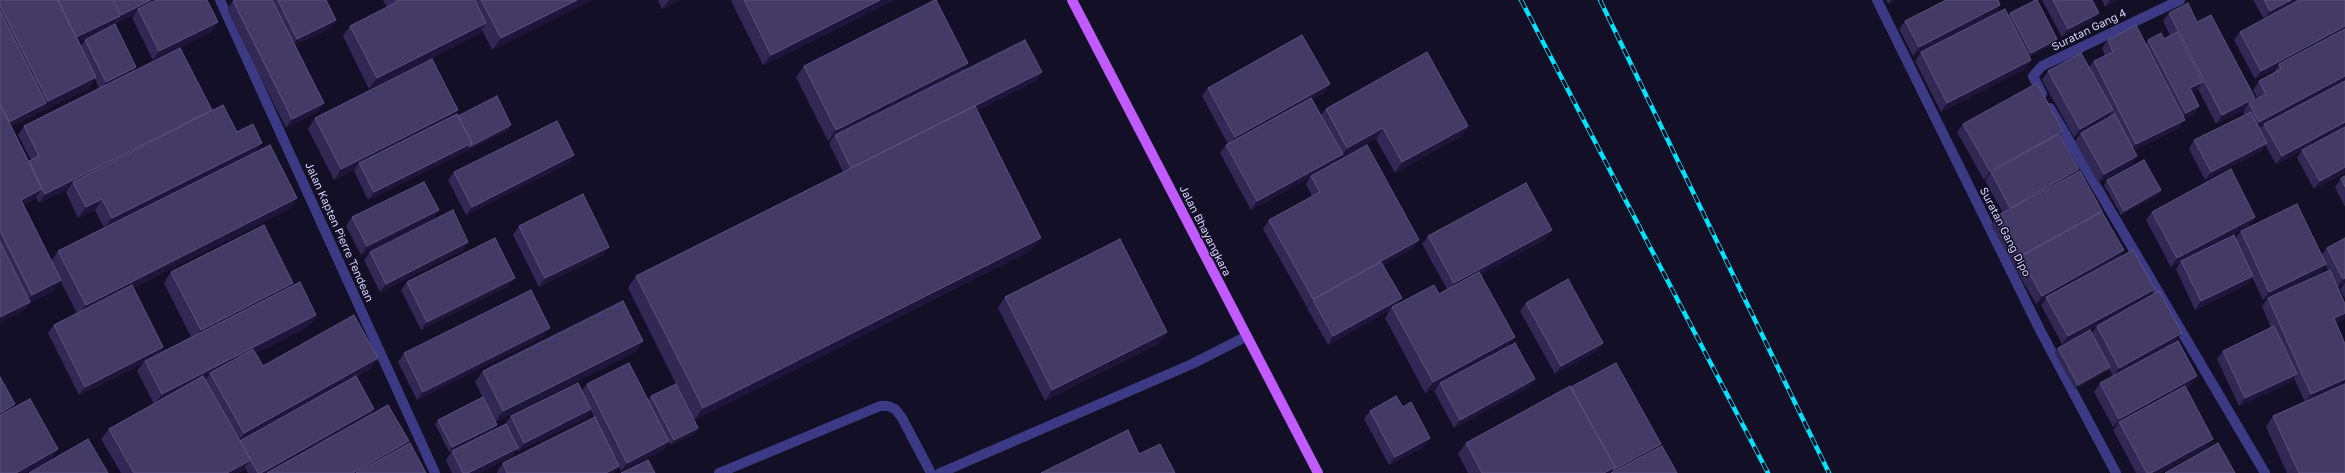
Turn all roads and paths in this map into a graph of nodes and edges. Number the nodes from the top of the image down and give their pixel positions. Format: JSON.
{"nodes":[{"id":1,"x":220,"y":0,"type":"edge"},
{"id":2,"x":1072,"y":0,"type":"edge"},
{"id":3,"x":1877,"y":0,"type":"edge"},
{"id":4,"x":2180,"y":0,"type":"edge"},
{"id":5,"x":1247,"y":336,"type":"junction"},
{"id":6,"x":435,"y":473,"type":"edge"},
{"id":7,"x":719,"y":473,"type":"edge"},
{"id":8,"x":931,"y":473,"type":"edge"},
{"id":9,"x":940,"y":473,"type":"edge"},
{"id":10,"x":1318,"y":473,"type":"edge"},
{"id":11,"x":2116,"y":473,"type":"edge"},
{"id":12,"x":2265,"y":473,"type":"edge"}],
"edges":[{"from":1,"to":6,"type":"street","name":"Jalan Kapten Pierre Tendean"},
{"from":2,"to":5,"type":"main road","name":"Jalan Bhayangkara"},
{"from":3,"to":11,"type":"street","name":"Suratan Gang Dipo"},
{"from":4,"to":12,"type":"street","name":"Suratan Gang 4"},
{"from":5,"to":9,"type":"street"},
{"from":5,"to":10,"type":"main road","name":"Jalan Bhayangkara"},
{"from":7,"to":8,"type":"street"}]}
